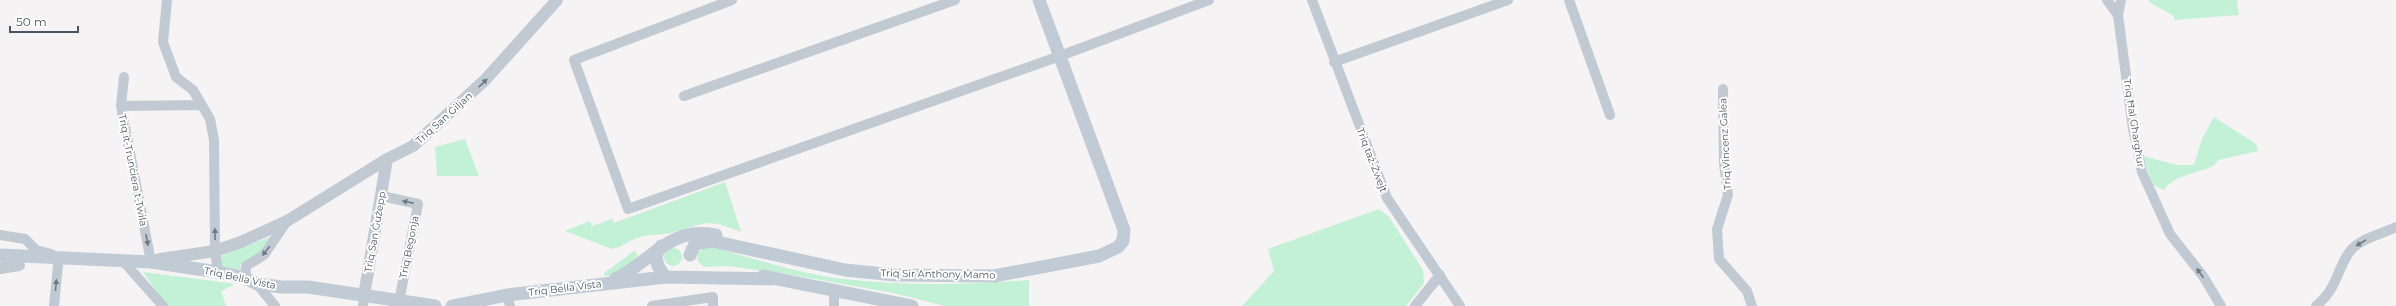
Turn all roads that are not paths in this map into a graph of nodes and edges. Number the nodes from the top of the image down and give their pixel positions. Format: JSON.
{"nodes":[{"id":1,"x":167,"y":0,"type":"edge"},
{"id":2,"x":557,"y":0,"type":"edge"},
{"id":3,"x":732,"y":0,"type":"edge"},
{"id":4,"x":956,"y":0,"type":"edge"},
{"id":5,"x":1039,"y":0,"type":"edge"},
{"id":6,"x":1209,"y":0,"type":"edge"},
{"id":7,"x":1312,"y":0,"type":"edge"},
{"id":8,"x":1508,"y":0,"type":"edge"},
{"id":9,"x":1569,"y":0,"type":"edge"},
{"id":10,"x":2107,"y":0,"type":"edge"},
{"id":11,"x":2121,"y":0,"type":"edge"},
{"id":12,"x":2118,"y":14,"type":"junction"},
{"id":13,"x":1060,"y":56,"type":"junction"},
{"id":14,"x":1334,"y":62,"type":"junction"},
{"id":15,"x":124,"y":78,"type":"dead end"},
{"id":16,"x":1723,"y":89,"type":"dead end"},
{"id":17,"x":684,"y":96,"type":"dead end"},
{"id":18,"x":201,"y":105,"type":"junction"},
{"id":19,"x":121,"y":106,"type":"junction"},
{"id":20,"x":1610,"y":115,"type":"dead end"},
{"id":21,"x":387,"y":158,"type":"junction"},
{"id":22,"x":382,"y":196,"type":"junction"},
{"id":23,"x":287,"y":221,"type":"junction"},
{"id":24,"x":2396,"y":226,"type":"edge"},
{"id":25,"x":0,"y":235,"type":"edge"},
{"id":26,"x":664,"y":244,"type":"junction"},
{"id":27,"x":215,"y":251,"type":"junction"},
{"id":28,"x":757,"y":251,"type":"junction"},
{"id":29,"x":0,"y":254,"type":"edge"},
{"id":30,"x":690,"y":258,"type":"junction"},
{"id":31,"x":0,"y":260,"type":"edge"},
{"id":32,"x":59,"y":261,"type":"junction"},
{"id":33,"x":124,"y":262,"type":"junction"},
{"id":34,"x":151,"y":262,"type":"junction"},
{"id":35,"x":19,"y":265,"type":"junction"},
{"id":36,"x":0,"y":268,"type":"edge"},
{"id":37,"x":702,"y":270,"type":"junction"},
{"id":38,"x":218,"y":272,"type":"junction"},
{"id":39,"x":1440,"y":275,"type":"junction"},
{"id":40,"x":672,"y":276,"type":"junction"},
{"id":41,"x":245,"y":278,"type":"junction"},
{"id":42,"x":771,"y":279,"type":"junction"},
{"id":43,"x":606,"y":283,"type":"junction"},
{"id":44,"x":257,"y":284,"type":"junction"},
{"id":45,"x":834,"y":291,"type":"junction"},
{"id":46,"x":364,"y":301,"type":"edge"},
{"id":47,"x":509,"y":301,"type":"edge"},
{"id":48,"x":399,"y":302,"type":"junction"},
{"id":49,"x":713,"y":302,"type":"edge"},
{"id":50,"x":54,"y":306,"type":"edge"},
{"id":51,"x":163,"y":306,"type":"edge"},
{"id":52,"x":275,"y":306,"type":"edge"},
{"id":53,"x":424,"y":306,"type":"edge"},
{"id":54,"x":435,"y":306,"type":"edge"},
{"id":55,"x":452,"y":306,"type":"edge"},
{"id":56,"x":652,"y":306,"type":"edge"},
{"id":57,"x":834,"y":306,"type":"edge"},
{"id":58,"x":912,"y":306,"type":"edge"},
{"id":59,"x":1415,"y":306,"type":"edge"},
{"id":60,"x":1460,"y":306,"type":"edge"},
{"id":61,"x":1752,"y":306,"type":"edge"},
{"id":62,"x":2221,"y":306,"type":"edge"},
{"id":63,"x":2316,"y":306,"type":"edge"}],
"edges":[{"from":1,"to":18,"type":"street"},
{"from":21,"to":2,"type":"street","name":"Triq San Ġiljan","one_way":true},
{"from":3,"to":13,"type":"street"},
{"from":4,"to":17,"type":"street"},
{"from":5,"to":13,"type":"main road","name":"Triq Sir Anthony Mamo"},
{"from":6,"to":13,"type":"street"},
{"from":7,"to":14,"type":"street","name":"Triq taż-Żwejt"},
{"from":8,"to":14,"type":"street"},
{"from":9,"to":20,"type":"street"},
{"from":10,"to":12,"type":"street"},
{"from":11,"to":12,"type":"street","name":"Triq Ħal Għargħur"},
{"from":62,"to":12,"type":"street","name":"Triq Ħal Għargħur","one_way":true},
{"from":13,"to":28,"type":"main road","name":"Triq Sir Anthony Mamo"},
{"from":14,"to":39,"type":"street","name":"Triq taż-Żwejt"},
{"from":15,"to":19,"type":"street","name":"Triq it-Trunċiera t-Twila"},
{"from":16,"to":61,"type":"street","name":"Triq Vincenz Galea"},
{"from":18,"to":19,"type":"street"},
{"from":27,"to":18,"type":"street","one_way":true},
{"from":19,"to":34,"type":"street","name":"Triq it-Trunċiera t-Twila","one_way":true},
{"from":21,"to":22,"type":"street","name":"Triq San Ġużepp"},
{"from":21,"to":23,"type":"street","name":"Triq San Ġiljan"},
{"from":22,"to":46,"type":"street","name":"Triq San Ġużepp"},
{"from":48,"to":22,"type":"street","name":"Triq Begonja","one_way":true},
{"from":23,"to":27,"type":"street","name":"Triq San Ġiljan"},
{"from":23,"to":41,"type":"street","name":"Triq San Ġiljan","one_way":true},
{"from":24,"to":63,"type":"street","one_way":true},
{"from":25,"to":32,"type":"street"},
{"from":26,"to":28,"type":"main road","name":"Triq Sir Anthony Mamo"},
{"from":26,"to":30,"type":"main road"},
{"from":26,"to":40,"type":"main road"},
{"from":26,"to":43,"type":"main road","name":"Triq Bella Vista"},
{"from":27,"to":34,"type":"street","name":"Triq San Ġiljan"},
{"from":27,"to":38,"type":"street"},
{"from":28,"to":30,"type":"main road","name":"Triq Sir Anthony Mamo"},
{"from":29,"to":32,"type":"main road"},
{"from":30,"to":37,"type":"main road"},
{"from":30,"to":40,"type":"main road"},
{"from":31,"to":35,"type":"main road"},
{"from":32,"to":33,"type":"main road","name":"Triq Bella Vista"},
{"from":32,"to":35,"type":"main road"},
{"from":50,"to":32,"type":"street","one_way":true},
{"from":33,"to":34,"type":"main road","name":"Triq Bella Vista"},
{"from":33,"to":51,"type":"street"},
{"from":34,"to":38,"type":"main road","name":"Triq Bella Vista"},
{"from":35,"to":36,"type":"street"},
{"from":37,"to":40,"type":"main road","name":"Triq Bella Vista"},
{"from":37,"to":42,"type":"main road","name":"Triq Bella Vista"},
{"from":38,"to":41,"type":"main road","name":"Triq Bella Vista"},
{"from":39,"to":59,"type":"street"},
{"from":39,"to":60,"type":"street","name":"Triq taż-Żwejt"},
{"from":40,"to":42,"type":"main road","name":"Triq Bella Vista"},
{"from":40,"to":43,"type":"main road","name":"Triq Bella Vista"},
{"from":41,"to":44,"type":"main road","name":"Triq Bella Vista"},
{"from":42,"to":45,"type":"main road","name":"Triq Bella Vista"},
{"from":43,"to":47,"type":"main road","name":"Triq Bella Vista"},
{"from":44,"to":46,"type":"main road","name":"Triq Bella Vista"},
{"from":44,"to":52,"type":"street"},
{"from":45,"to":57,"type":"street"},
{"from":45,"to":58,"type":"main road","name":"Triq Bella Vista"},
{"from":46,"to":48,"type":"main road","name":"Triq Bella Vista"},
{"from":47,"to":55,"type":"main road","name":"Triq Bella Vista"},
{"from":48,"to":53,"type":"main road","name":"Triq Bella Vista"},
{"from":49,"to":56,"type":"street"},
{"from":53,"to":54,"type":"main road","name":"Triq Bella Vista"}]}
